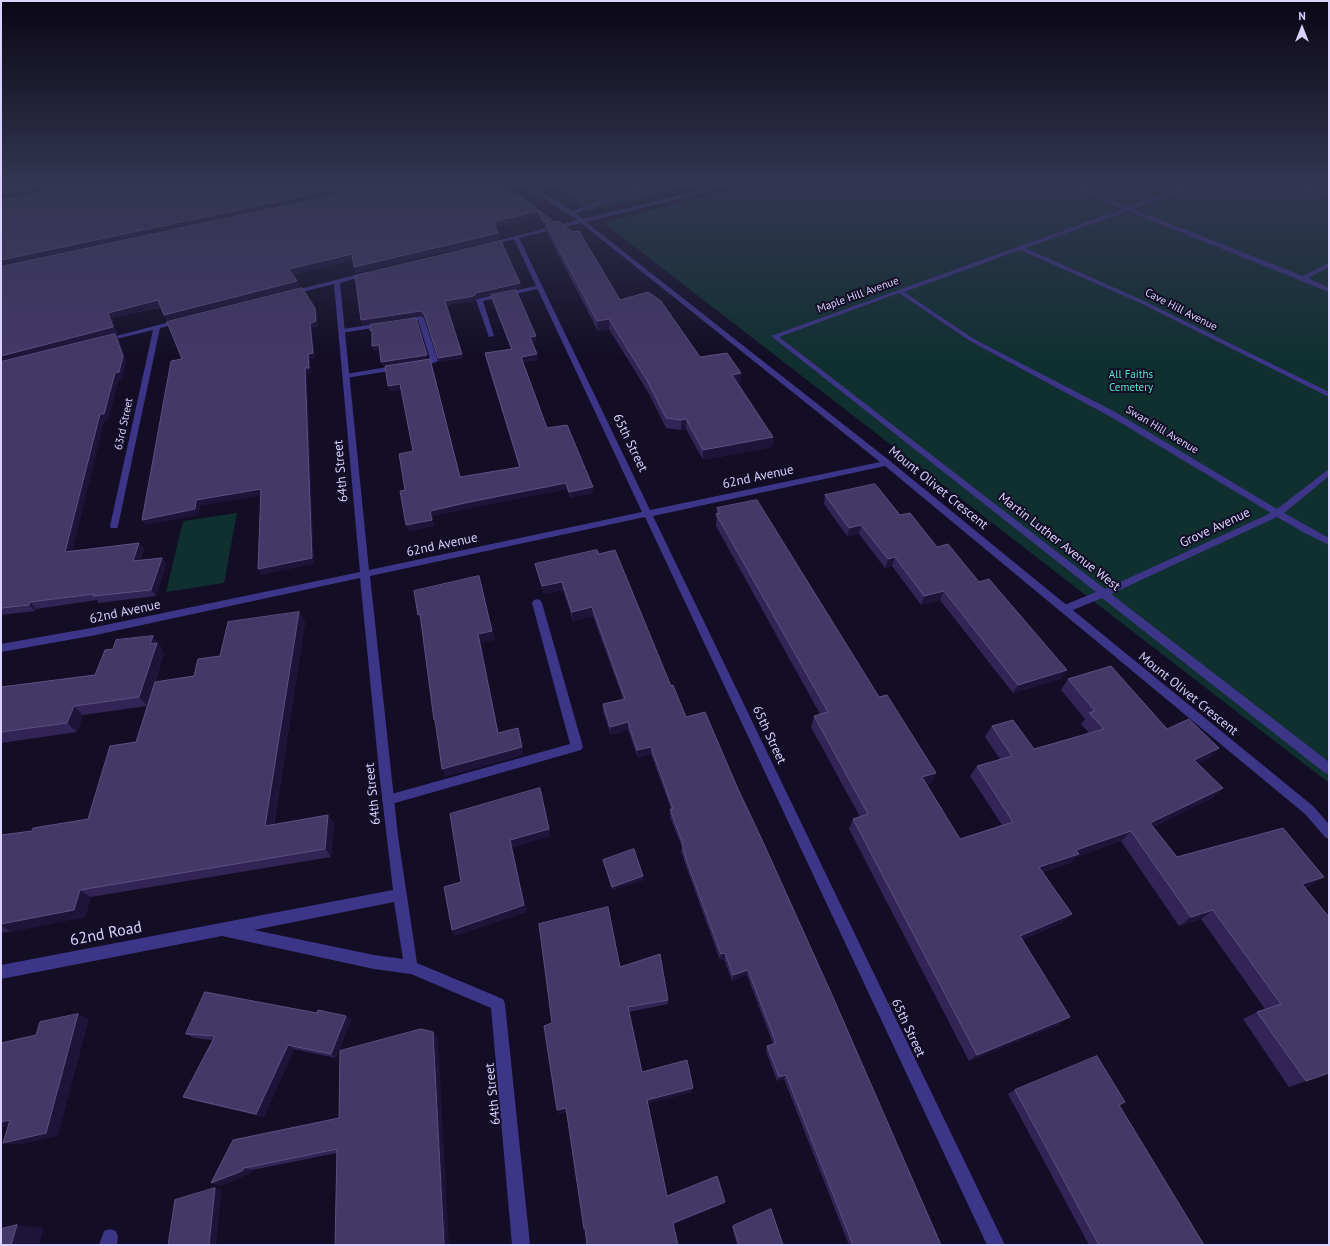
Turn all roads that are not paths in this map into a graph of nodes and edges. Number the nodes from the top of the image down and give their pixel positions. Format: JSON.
{"nodes":[{"id":1,"x":498,"y":242,"type":"edge"},
{"id":2,"x":518,"y":242,"type":"edge"},
{"id":3,"x":608,"y":242,"type":"edge"},
{"id":4,"x":1037,"y":242,"type":"edge"},
{"id":5,"x":1212,"y":242,"type":"edge"},
{"id":6,"x":477,"y":247,"type":"edge"},
{"id":7,"x":1021,"y":248,"type":"junction"},
{"id":8,"x":1329,"y":265,"type":"edge"},
{"id":9,"x":372,"y":273,"type":"edge"},
{"id":10,"x":1303,"y":278,"type":"junction"},
{"id":11,"x":337,"y":282,"type":"junction"},
{"id":12,"x":540,"y":287,"type":"junction"},
{"id":13,"x":1329,"y":290,"type":"edge"},
{"id":14,"x":899,"y":292,"type":"junction"},
{"id":15,"x":280,"y":296,"type":"edge"},
{"id":16,"x":186,"y":319,"type":"edge"},
{"id":17,"x":157,"y":327,"type":"junction"},
{"id":18,"x":342,"y":331,"type":"junction"},
{"id":19,"x":491,"y":336,"type":"dead end"},
{"id":20,"x":774,"y":336,"type":"joint"},
{"id":21,"x":97,"y":342,"type":"edge"},
{"id":22,"x":346,"y":376,"type":"junction"},
{"id":23,"x":1329,"y":395,"type":"edge"},
{"id":24,"x":887,"y":463,"type":"junction"},
{"id":25,"x":1329,"y":472,"type":"edge"},
{"id":26,"x":1278,"y":513,"type":"junction"},
{"id":27,"x":648,"y":514,"type":"junction"},
{"id":28,"x":114,"y":526,"type":"dead end"},
{"id":29,"x":1329,"y":542,"type":"edge"},
{"id":30,"x":365,"y":574,"type":"junction"},
{"id":31,"x":1104,"y":593,"type":"junction"},
{"id":32,"x":537,"y":603,"type":"dead end"},
{"id":33,"x":1065,"y":609,"type":"junction"},
{"id":34,"x":1,"y":648,"type":"edge"},
{"id":35,"x":1329,"y":769,"type":"edge"},
{"id":36,"x":388,"y":800,"type":"junction"},
{"id":37,"x":1329,"y":833,"type":"edge"},
{"id":38,"x":399,"y":895,"type":"junction"},
{"id":39,"x":218,"y":929,"type":"junction"},
{"id":40,"x":411,"y":967,"type":"junction"},
{"id":41,"x":1,"y":972,"type":"edge"},
{"id":42,"x":521,"y":1245,"type":"edge"},
{"id":43,"x":996,"y":1245,"type":"edge"}],
"edges":[{"from":1,"to":6,"type":"street"},
{"from":2,"to":12,"type":"street","name":"65th Street"},
{"from":3,"to":24,"type":"street","name":"Mount Olivet Crescent"},
{"from":4,"to":7,"type":"street","name":"Maple Hill Avenue"},
{"from":5,"to":10,"type":"street"},
{"from":7,"to":14,"type":"street","name":"Maple Hill Avenue"},
{"from":7,"to":23,"type":"street","name":"Cave Hill Avenue"},
{"from":8,"to":10,"type":"street"},
{"from":9,"to":11,"type":"street"},
{"from":10,"to":13,"type":"street"},
{"from":11,"to":15,"type":"street"},
{"from":11,"to":18,"type":"street","name":"64th Street"},
{"from":12,"to":19,"type":"street"},
{"from":12,"to":27,"type":"street","name":"65th Street"},
{"from":14,"to":20,"type":"street","name":"Maple Hill Avenue"},
{"from":14,"to":26,"type":"street","name":"Swan Hill Avenue"},
{"from":16,"to":17,"type":"street"},
{"from":17,"to":21,"type":"street"},
{"from":17,"to":28,"type":"street","name":"63rd Street"},
{"from":18,"to":22,"type":"street","name":"64th Street"},
{"from":18,"to":22,"type":"street"},
{"from":20,"to":31,"type":"street","name":"Martin Luther Avenue West"},
{"from":22,"to":30,"type":"street","name":"64th Street"},
{"from":24,"to":27,"type":"street","name":"62nd Avenue"},
{"from":24,"to":33,"type":"street","name":"Mount Olivet Crescent"},
{"from":25,"to":26,"type":"street","name":"Grove Avenue"},
{"from":26,"to":29,"type":"street","name":"Swan Hill Avenue"},
{"from":26,"to":31,"type":"street","name":"Grove Avenue"},
{"from":27,"to":30,"type":"street","name":"62nd Avenue"},
{"from":27,"to":43,"type":"street","name":"65th Street"},
{"from":30,"to":34,"type":"street","name":"62nd Avenue"},
{"from":30,"to":36,"type":"street","name":"64th Street"},
{"from":31,"to":33,"type":"street","name":"Grove Avenue"},
{"from":31,"to":35,"type":"street","name":"Martin Luther Avenue West"},
{"from":32,"to":36,"type":"street"},
{"from":33,"to":37,"type":"street","name":"Mount Olivet Crescent"},
{"from":36,"to":38,"type":"street","name":"64th Street"},
{"from":38,"to":39,"type":"street","name":"62nd Road"},
{"from":38,"to":40,"type":"street","name":"64th Street"},
{"from":39,"to":40,"type":"street","name":"62nd Road"},
{"from":39,"to":41,"type":"street","name":"62nd Road"},
{"from":40,"to":42,"type":"street","name":"64th Street"}]}
